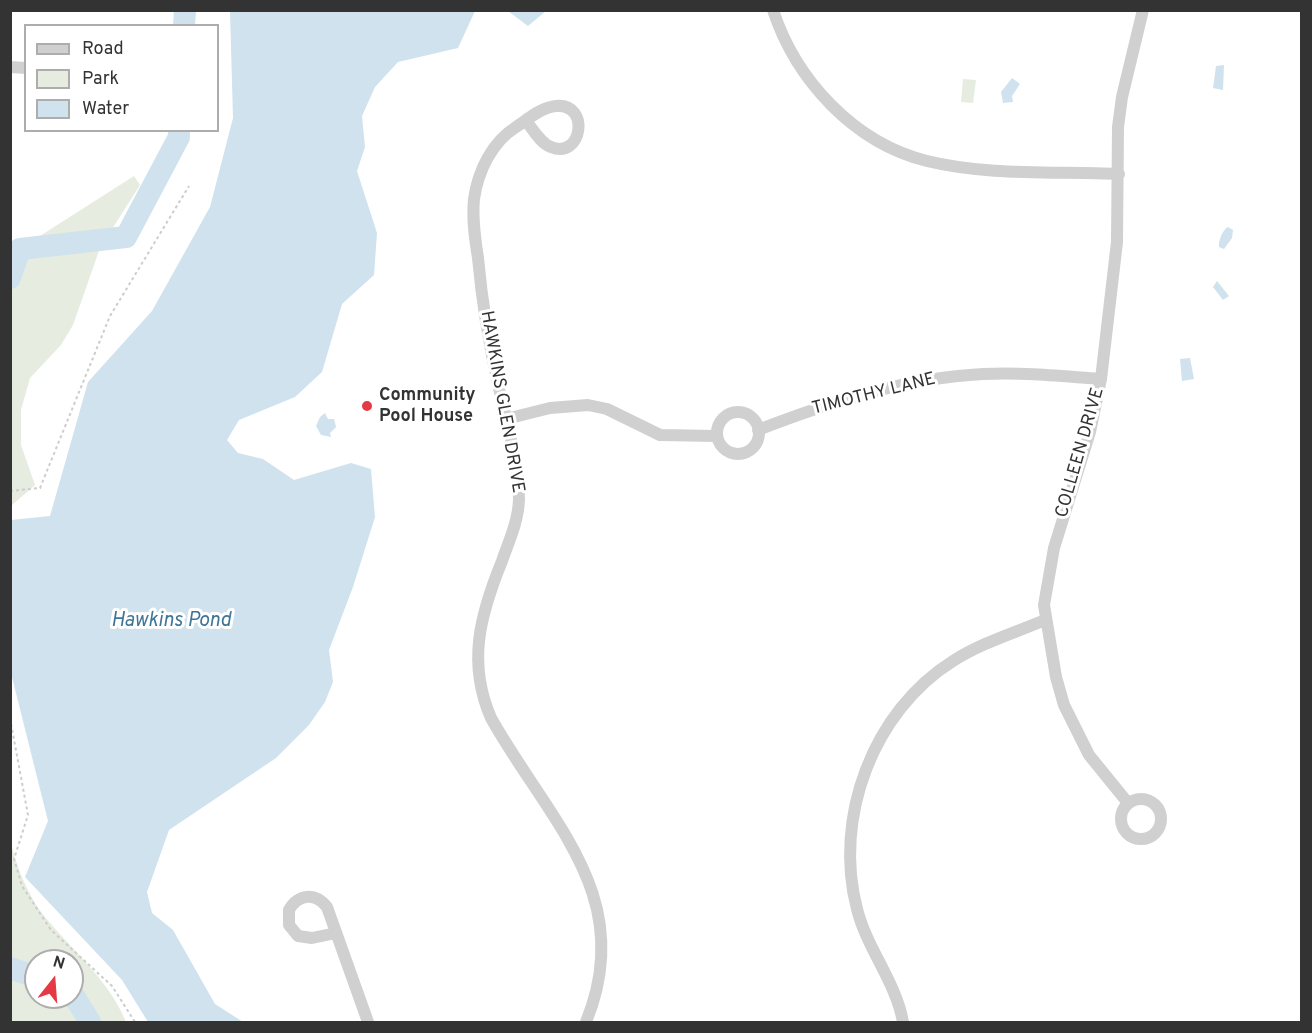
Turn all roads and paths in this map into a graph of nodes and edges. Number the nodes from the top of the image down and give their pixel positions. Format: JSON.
{"nodes":[{"id":1,"x":773,"y":10,"type":"edge"},
{"id":2,"x":1143,"y":10,"type":"edge"},
{"id":3,"x":526,"y":121,"type":"dead end"},
{"id":4,"x":1119,"y":174,"type":"junction"},
{"id":5,"x":189,"y":186,"type":"dead end"},
{"id":6,"x":1101,"y":379,"type":"junction"},
{"id":7,"x":506,"y":419,"type":"junction"},
{"id":8,"x":758,"y":430,"type":"junction"},
{"id":9,"x":717,"y":436,"type":"junction"},
{"id":10,"x":10,"y":491,"type":"edge"},
{"id":11,"x":1045,"y":620,"type":"junction"},
{"id":12,"x":10,"y":718,"type":"edge"},
{"id":13,"x":1128,"y":803,"type":"dead end"},
{"id":14,"x":336,"y":933,"type":"dead end"},
{"id":15,"x":135,"y":1023,"type":"edge"},
{"id":16,"x":368,"y":1023,"type":"edge"},
{"id":17,"x":586,"y":1023,"type":"edge"},
{"id":18,"x":903,"y":1023,"type":"edge"}],
"edges":[{"from":1,"to":4,"type":"street"},
{"from":2,"to":4,"type":"street","name":"COLLEEN DRIVE"},
{"from":3,"to":7,"type":"street","name":"HAWKINS GLEN DRIVE"},
{"from":4,"to":6,"type":"street","name":"COLLEEN DRIVE"},
{"from":5,"to":10,"type":"path"},
{"from":6,"to":8,"type":"street","name":"TIMOTHY LANE"},
{"from":6,"to":11,"type":"street","name":"COLLEEN DRIVE"},
{"from":7,"to":9,"type":"street"},
{"from":7,"to":17,"type":"street","name":"HAWKINS GLEN DRIVE"},
{"from":8,"to":9,"type":"street"},
{"from":8,"to":9,"type":"street"},
{"from":11,"to":13,"type":"street","name":"COLLEEN DRIVE"},
{"from":11,"to":18,"type":"street"},
{"from":12,"to":15,"type":"path"},
{"from":14,"to":16,"type":"street"}]}
